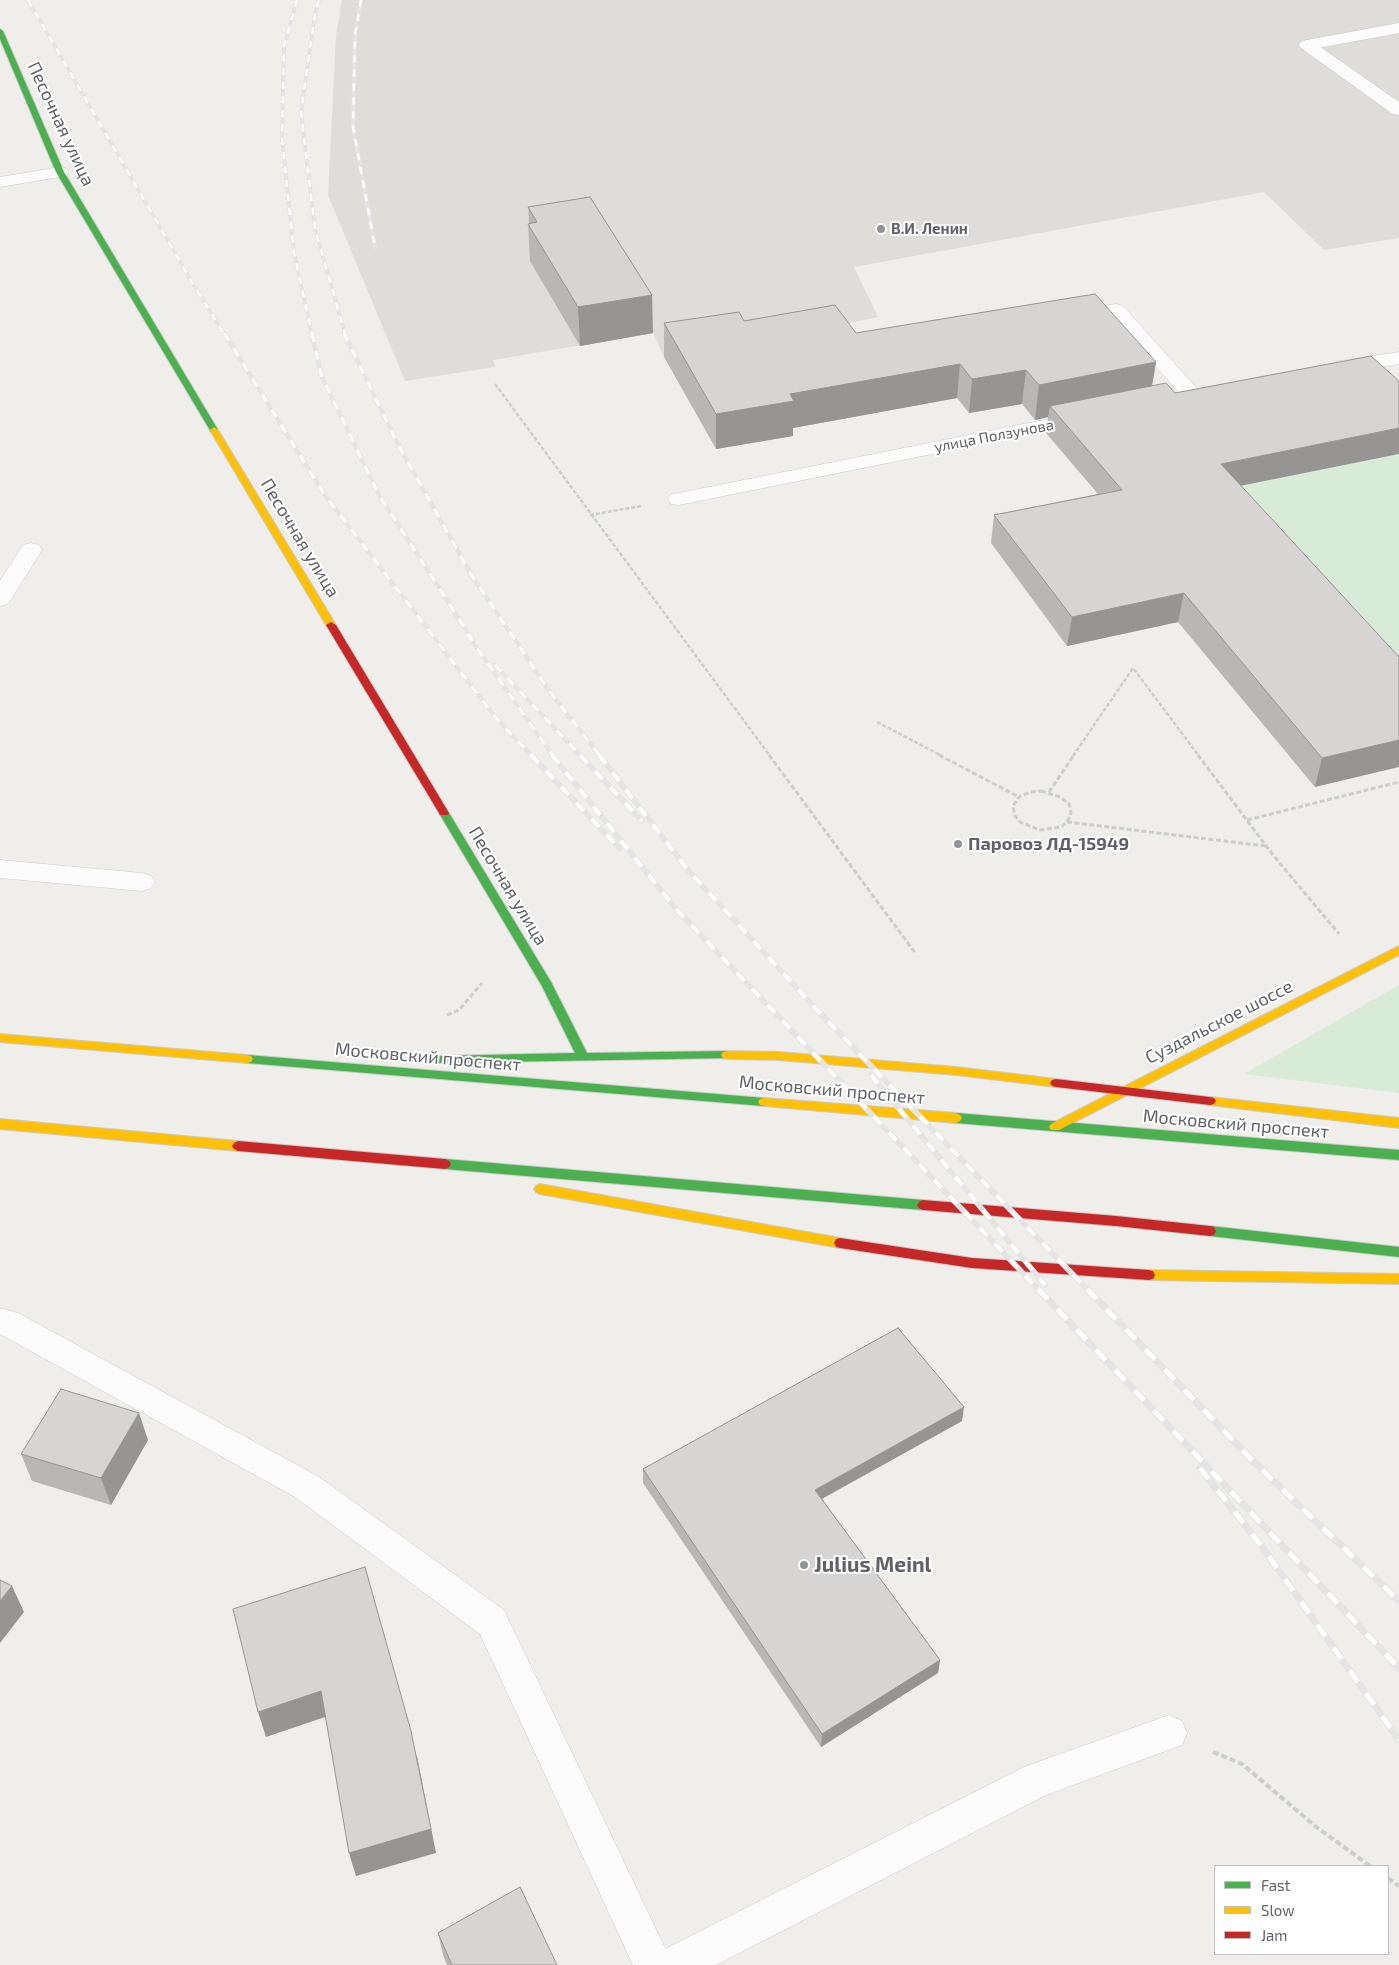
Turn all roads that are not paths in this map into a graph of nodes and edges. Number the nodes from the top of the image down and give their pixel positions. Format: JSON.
{"nodes":[{"id":1,"x":1399,"y":28,"type":"edge"},
{"id":2,"x":0,"y":31,"type":"edge"},
{"id":3,"x":1399,"y":110,"type":"edge"},
{"id":4,"x":60,"y":172,"type":"junction"},
{"id":5,"x":0,"y":182,"type":"edge"},
{"id":6,"x":1057,"y":320,"type":"edge"},
{"id":7,"x":1399,"y":358,"type":"edge"},
{"id":8,"x":1322,"y":371,"type":"edge"},
{"id":9,"x":1192,"y":396,"type":"edge"},
{"id":10,"x":1105,"y":413,"type":"edge"},
{"id":11,"x":679,"y":499,"type":"road end"},
{"id":12,"x":31,"y":550,"type":"dead end"},
{"id":13,"x":0,"y":599,"type":"edge"},
{"id":14,"x":0,"y":869,"type":"edge"},
{"id":15,"x":142,"y":882,"type":"dead end"},
{"id":16,"x":1399,"y":950,"type":"edge"},
{"id":17,"x":0,"y":1038,"type":"edge"},
{"id":18,"x":583,"y":1058,"type":"junction"},
{"id":19,"x":403,"y":1060,"type":"dead end"},
{"id":20,"x":423,"y":1060,"type":"dead end"},
{"id":21,"x":262,"y":1061,"type":"junction"},
{"id":22,"x":1125,"y":1090,"type":"junction"},
{"id":23,"x":1399,"y":1123,"type":"edge"},
{"id":24,"x":0,"y":1124,"type":"edge"},
{"id":25,"x":1056,"y":1127,"type":"junction"},
{"id":26,"x":339,"y":1155,"type":"junction"},
{"id":27,"x":1399,"y":1156,"type":"edge"},
{"id":28,"x":490,"y":1180,"type":"dead end"},
{"id":29,"x":529,"y":1187,"type":"dead end"},
{"id":30,"x":1399,"y":1252,"type":"edge"},
{"id":31,"x":1399,"y":1278,"type":"edge"},
{"id":32,"x":0,"y":1321,"type":"edge"},
{"id":33,"x":1169,"y":1732,"type":"road end"},
{"id":34,"x":653,"y":1965,"type":"edge"},
{"id":35,"x":675,"y":1965,"type":"edge"}],
"edges":[{"from":1,"to":3,"type":"street"},
{"from":2,"to":4,"type":"main road","name":"Песочная улица"},
{"from":4,"to":5,"type":"street"},
{"from":4,"to":18,"type":"main road","name":"Песочная улица"},
{"from":6,"to":9,"type":"street"},
{"from":7,"to":8,"type":"street"},
{"from":10,"to":11,"type":"street","name":"улица Ползунова"},
{"from":12,"to":13,"type":"street"},
{"from":14,"to":15,"type":"street"},
{"from":16,"to":22,"type":"main road","name":"Суздальское шоссе"},
{"from":17,"to":21,"type":"main road","name":"Московский проспект"},
{"from":18,"to":20,"type":"main road","name":"Московский проспект"},
{"from":18,"to":22,"type":"main road","name":"Московский проспект"},
{"from":19,"to":21,"type":"main road","name":"Московский проспект"},
{"from":21,"to":25,"type":"main road","name":"Московский проспект"},
{"from":22,"to":23,"type":"main road","name":"Московский проспект"},
{"from":22,"to":25,"type":"main road","name":"Суздальское шоссе"},
{"from":24,"to":26,"type":"main road"},
{"from":25,"to":27,"type":"main road","name":"Московский проспект"},
{"from":26,"to":28,"type":"main road"},
{"from":26,"to":30,"type":"main road"},
{"from":29,"to":31,"type":"main road"},
{"from":32,"to":34,"type":"street"},
{"from":33,"to":35,"type":"street"}]}
